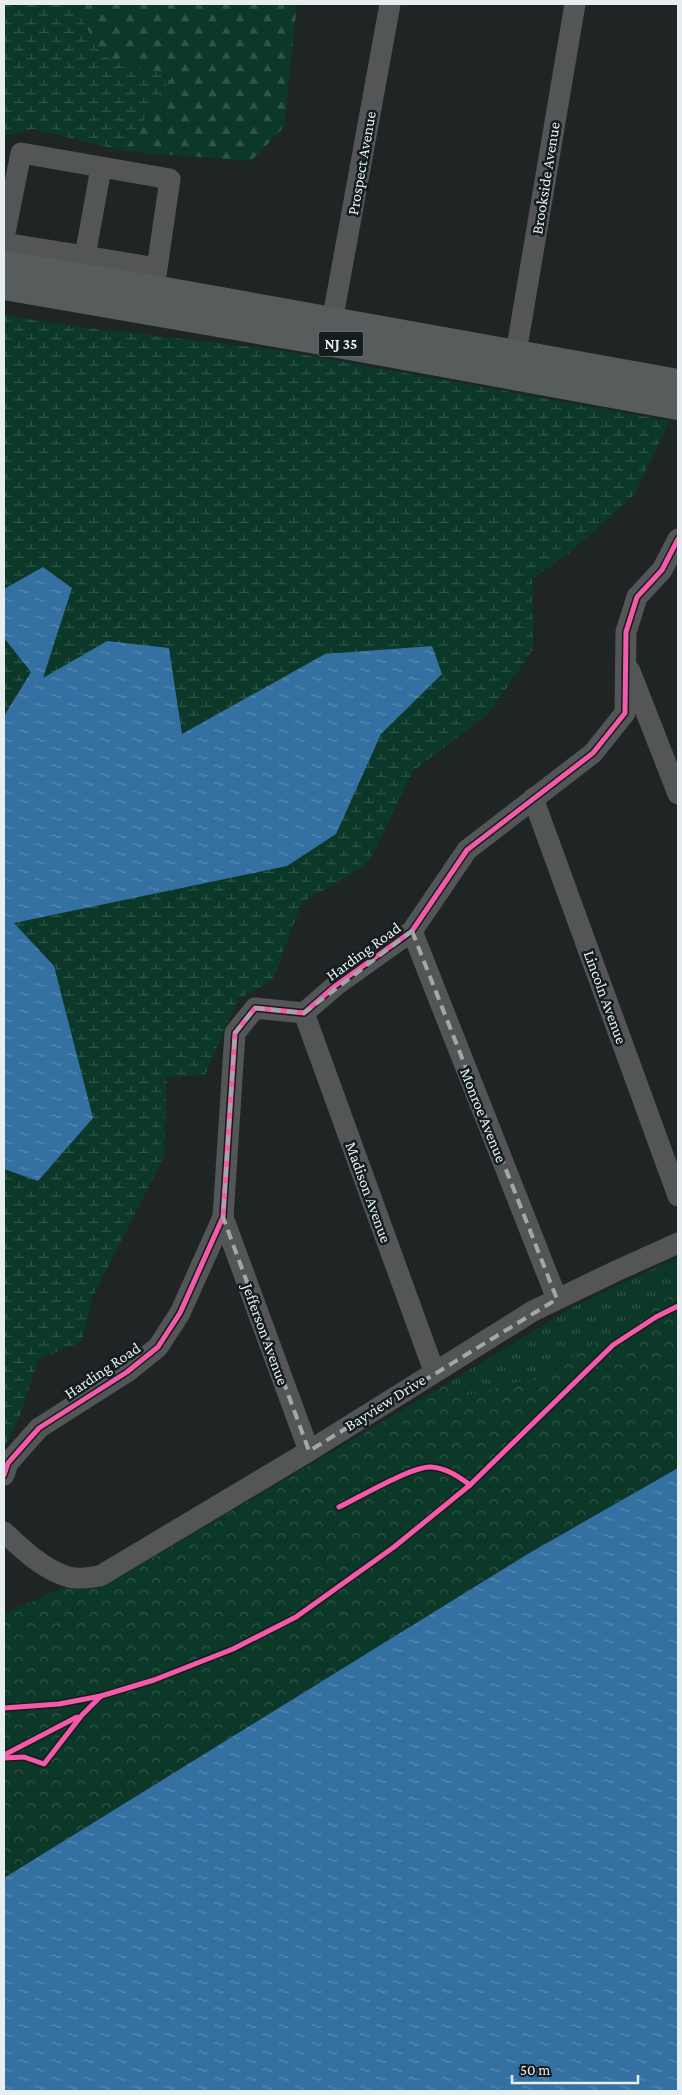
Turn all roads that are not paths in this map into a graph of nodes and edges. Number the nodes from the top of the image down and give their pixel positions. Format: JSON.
{"nodes":[{"id":1,"x":390,"y":4,"type":"edge"},
{"id":2,"x":575,"y":4,"type":"edge"},
{"id":3,"x":101,"y":168,"type":"junction"},
{"id":4,"x":4,"y":232,"type":"edge"},
{"id":5,"x":4,"y":265,"type":"edge"},
{"id":6,"x":82,"y":266,"type":"junction"},
{"id":7,"x":155,"y":279,"type":"junction"},
{"id":8,"x":4,"y":286,"type":"edge"},
{"id":9,"x":332,"y":322,"type":"junction"},
{"id":10,"x":516,"y":353,"type":"junction"},
{"id":11,"x":678,"y":383,"type":"edge"},
{"id":12,"x":678,"y":406,"type":"edge"},
{"id":13,"x":678,"y":539,"type":"edge"},
{"id":14,"x":626,"y":661,"type":"junction"},
{"id":15,"x":678,"y":794,"type":"edge"},
{"id":16,"x":534,"y":798,"type":"junction"},
{"id":17,"x":412,"y":931,"type":"junction"},
{"id":18,"x":304,"y":1013,"type":"junction"},
{"id":19,"x":678,"y":1196,"type":"edge"},
{"id":20,"x":222,"y":1217,"type":"junction"},
{"id":21,"x":678,"y":1243,"type":"edge"},
{"id":22,"x":557,"y":1299,"type":"junction"},
{"id":23,"x":434,"y":1372,"type":"junction"},
{"id":24,"x":309,"y":1451,"type":"junction"},
{"id":25,"x":4,"y":1474,"type":"edge"},
{"id":26,"x":4,"y":1532,"type":"edge"}],
"edges":[{"from":1,"to":9,"type":"street","name":"Prospect Avenue"},
{"from":2,"to":10,"type":"street","name":"Brookside Avenue"},
{"from":3,"to":4,"type":"street"},
{"from":3,"to":6,"type":"street"},
{"from":3,"to":7,"type":"street"},
{"from":4,"to":6,"type":"street"},
{"from":5,"to":6,"type":"highway","number":"NJ 35"},
{"from":6,"to":7,"type":"highway","number":"NJ 35"},
{"from":7,"to":9,"type":"highway","number":"NJ 35"},
{"from":8,"to":12,"type":"highway","number":"NJ 35"},
{"from":9,"to":10,"type":"highway","number":"NJ 35"},
{"from":10,"to":11,"type":"highway","number":"NJ 35"},
{"from":13,"to":14,"type":"street","name":"Harding Road"},
{"from":14,"to":15,"type":"street"},
{"from":14,"to":16,"type":"street","name":"Harding Road"},
{"from":16,"to":17,"type":"street","name":"Harding Road"},
{"from":16,"to":19,"type":"street","name":"Lincoln Avenue"},
{"from":17,"to":18,"type":"street","name":"Harding Road"},
{"from":17,"to":22,"type":"street","name":"Monroe Avenue"},
{"from":18,"to":20,"type":"street","name":"Harding Road"},
{"from":18,"to":23,"type":"street","name":"Madison Avenue"},
{"from":20,"to":24,"type":"street","name":"Jefferson Avenue"},
{"from":20,"to":25,"type":"street","name":"Harding Road"},
{"from":21,"to":22,"type":"street","name":"Bayview Drive"},
{"from":22,"to":23,"type":"street","name":"Bayview Drive"},
{"from":23,"to":24,"type":"street","name":"Bayview Drive"},
{"from":24,"to":26,"type":"street","name":"Bayview Drive"}]}
